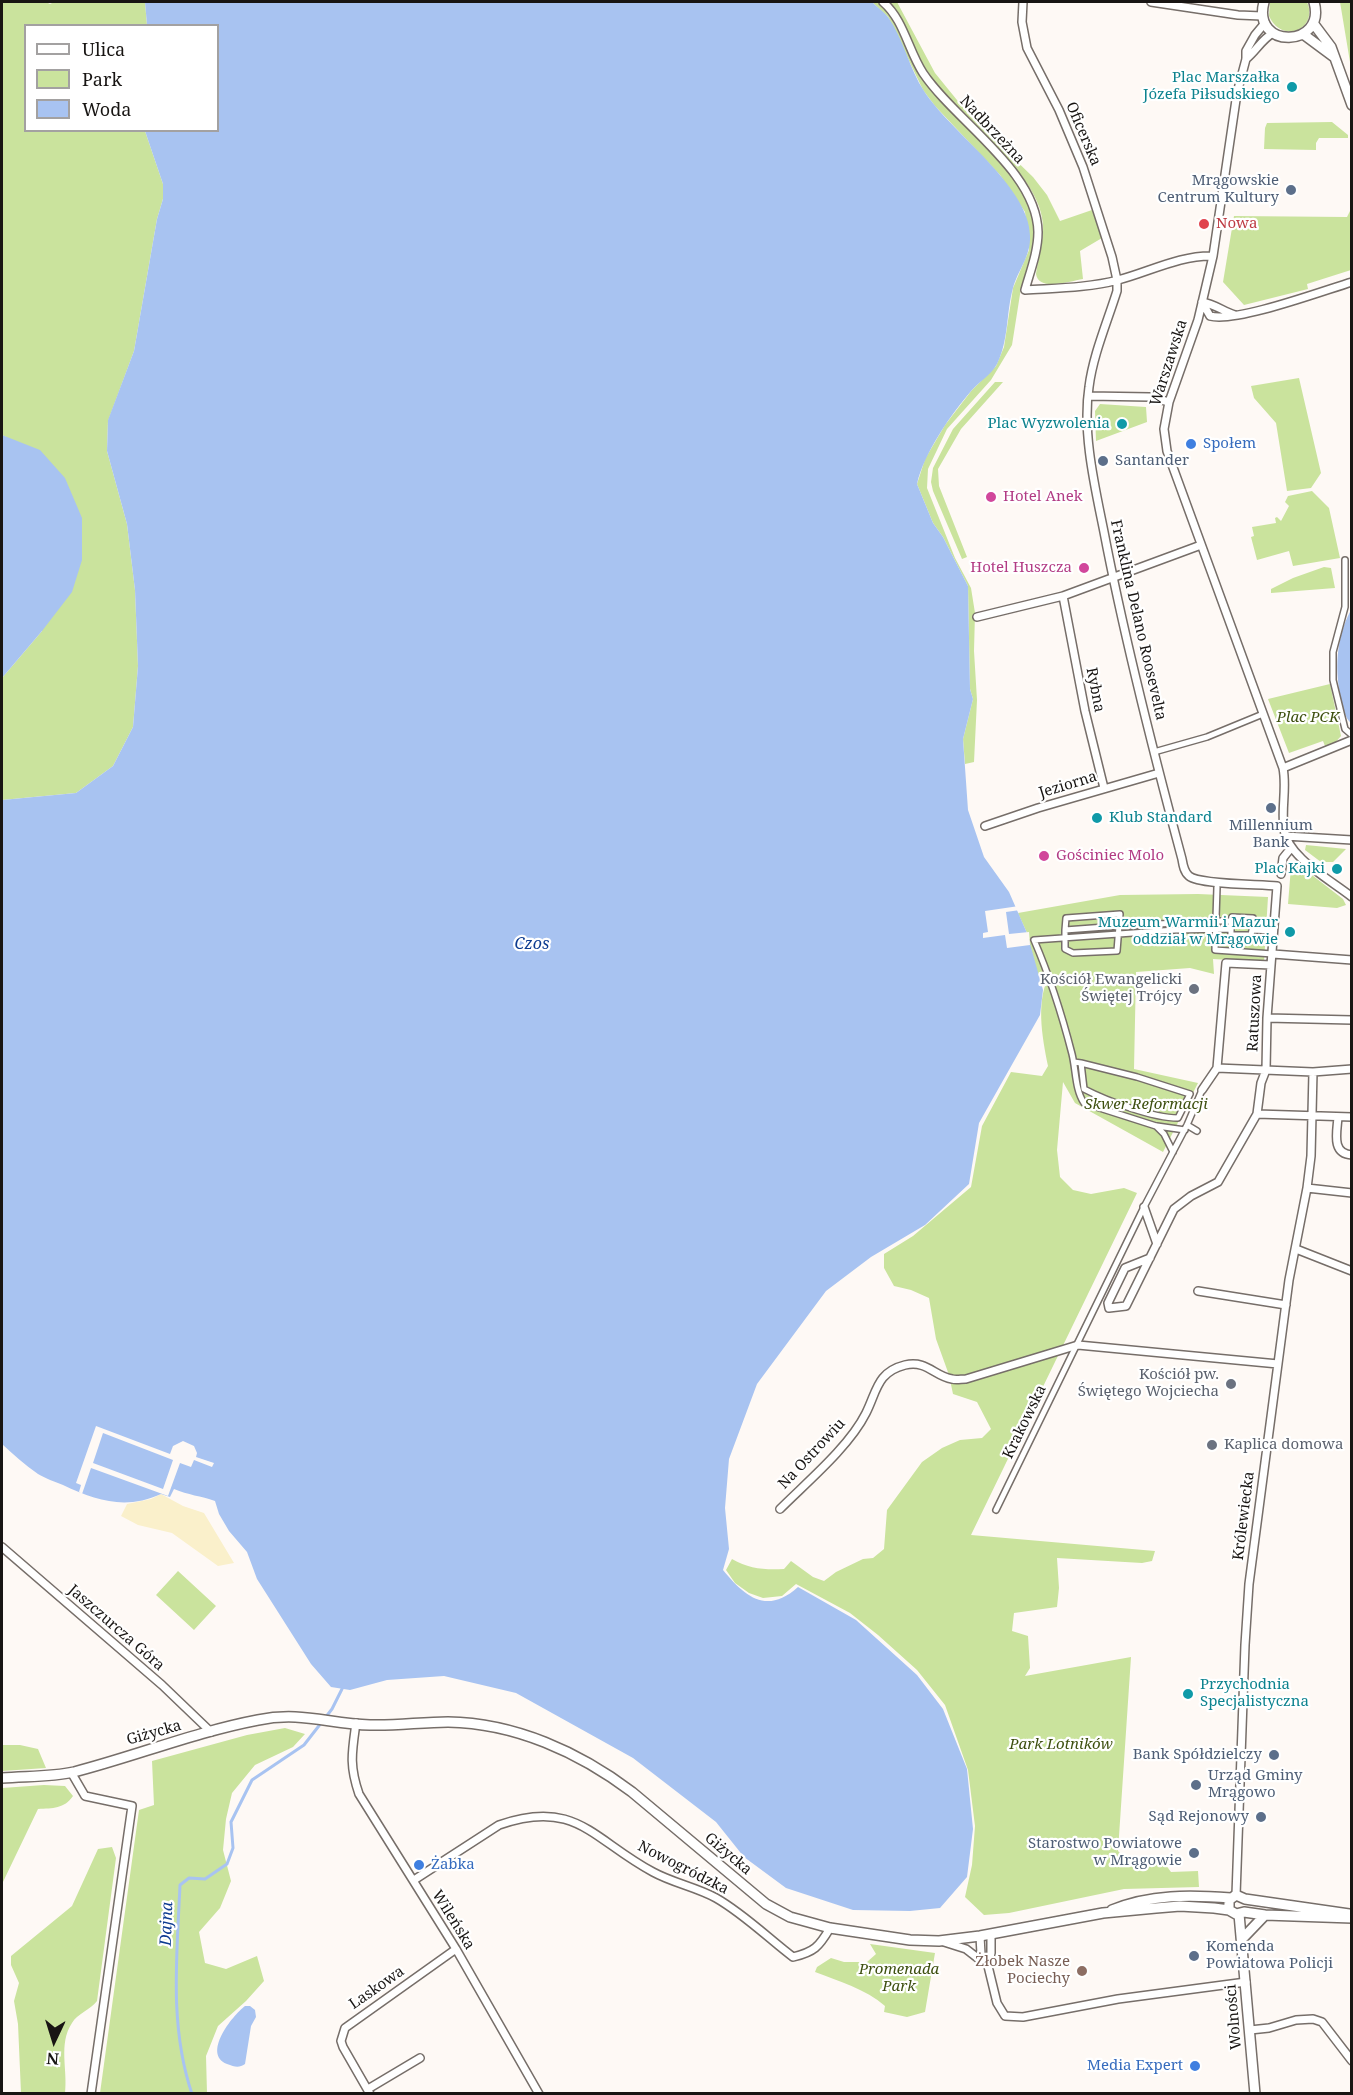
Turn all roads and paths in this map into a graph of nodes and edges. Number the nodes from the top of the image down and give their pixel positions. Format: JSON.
{"nodes":[{"id":1,"x":883,"y":2,"type":"edge"},
{"id":2,"x":1023,"y":2,"type":"edge"},
{"id":3,"x":1150,"y":2,"type":"edge"},
{"id":4,"x":1264,"y":2,"type":"edge"},
{"id":5,"x":1314,"y":2,"type":"edge"},
{"id":6,"x":1263,"y":19,"type":"junction"},
{"id":7,"x":1313,"y":23,"type":"junction"},
{"id":8,"x":1273,"y":33,"type":"junction"},
{"id":9,"x":1304,"y":34,"type":"junction"},
{"id":10,"x":1334,"y":57,"type":"junction"},
{"id":11,"x":1246,"y":59,"type":"junction"},
{"id":12,"x":1352,"y":105,"type":"edge"},
{"id":13,"x":1213,"y":256,"type":"junction"},
{"id":14,"x":1118,"y":280,"type":"junction"},
{"id":15,"x":1352,"y":282,"type":"edge"},
{"id":16,"x":1202,"y":302,"type":"junction"},
{"id":17,"x":1088,"y":396,"type":"junction"},
{"id":18,"x":1169,"y":402,"type":"junction"},
{"id":19,"x":1201,"y":545,"type":"junction"},
{"id":20,"x":1345,"y":560,"type":"dead end"},
{"id":21,"x":1113,"y":578,"type":"junction"},
{"id":22,"x":1063,"y":596,"type":"junction"},
{"id":23,"x":977,"y":617,"type":"dead end"},
{"id":24,"x":1263,"y":714,"type":"junction"},
{"id":25,"x":1352,"y":735,"type":"edge"},
{"id":26,"x":1352,"y":740,"type":"edge"},
{"id":27,"x":1154,"y":752,"type":"junction"},
{"id":28,"x":1283,"y":768,"type":"junction"},
{"id":29,"x":1159,"y":773,"type":"junction"},
{"id":30,"x":1104,"y":788,"type":"junction"},
{"id":31,"x":985,"y":826,"type":"dead end"},
{"id":32,"x":1285,"y":836,"type":"junction"},
{"id":33,"x":1352,"y":840,"type":"edge"},
{"id":34,"x":1291,"y":849,"type":"junction"},
{"id":35,"x":1281,"y":874,"type":"dead end"},
{"id":36,"x":1277,"y":886,"type":"joint"},
{"id":37,"x":1217,"y":887,"type":"dead end"},
{"id":38,"x":1352,"y":897,"type":"edge"},
{"id":39,"x":1216,"y":921,"type":"junction"},
{"id":40,"x":1232,"y":921,"type":"junction"},
{"id":41,"x":1119,"y":926,"type":"junction"},
{"id":42,"x":1216,"y":929,"type":"junction"},
{"id":43,"x":1231,"y":929,"type":"junction"},
{"id":44,"x":1065,"y":930,"type":"junction"},
{"id":45,"x":1252,"y":930,"type":"junction"},
{"id":46,"x":1274,"y":931,"type":"junction"},
{"id":47,"x":1119,"y":934,"type":"junction"},
{"id":48,"x":1065,"y":938,"type":"junction"},
{"id":49,"x":1273,"y":954,"type":"junction"},
{"id":50,"x":1352,"y":960,"type":"edge"},
{"id":51,"x":1271,"y":965,"type":"junction"},
{"id":52,"x":1267,"y":1018,"type":"junction"},
{"id":53,"x":1352,"y":1020,"type":"edge"},
{"id":54,"x":1074,"y":1062,"type":"junction"},
{"id":55,"x":1082,"y":1063,"type":"junction"},
{"id":56,"x":1217,"y":1068,"type":"junction"},
{"id":57,"x":1352,"y":1069,"type":"edge"},
{"id":58,"x":1266,"y":1070,"type":"junction"},
{"id":59,"x":1313,"y":1072,"type":"junction"},
{"id":60,"x":1202,"y":1090,"type":"junction"},
{"id":61,"x":1190,"y":1094,"type":"junction"},
{"id":62,"x":1257,"y":1114,"type":"junction"},
{"id":63,"x":1311,"y":1115,"type":"junction"},
{"id":64,"x":1338,"y":1117,"type":"junction"},
{"id":65,"x":1352,"y":1117,"type":"edge"},
{"id":66,"x":1156,"y":1126,"type":"junction"},
{"id":67,"x":1186,"y":1128,"type":"junction"},
{"id":68,"x":1197,"y":1131,"type":"dead end"},
{"id":69,"x":1173,"y":1152,"type":"junction"},
{"id":70,"x":1352,"y":1155,"type":"edge"},
{"id":71,"x":1307,"y":1188,"type":"junction"},
{"id":72,"x":1352,"y":1193,"type":"edge"},
{"id":73,"x":1144,"y":1207,"type":"junction"},
{"id":74,"x":1157,"y":1244,"type":"junction"},
{"id":75,"x":1296,"y":1249,"type":"junction"},
{"id":76,"x":1150,"y":1258,"type":"junction"},
{"id":77,"x":1352,"y":1271,"type":"edge"},
{"id":78,"x":1198,"y":1291,"type":"dead end"},
{"id":79,"x":1286,"y":1305,"type":"junction"},
{"id":80,"x":1078,"y":1345,"type":"junction"},
{"id":81,"x":1278,"y":1364,"type":"junction"},
{"id":82,"x":780,"y":1509,"type":"dead end"},
{"id":83,"x":996,"y":1510,"type":"dead end"},
{"id":84,"x":2,"y":1547,"type":"edge"},
{"id":85,"x":356,"y":1724,"type":"junction"},
{"id":86,"x":211,"y":1732,"type":"junction"},
{"id":87,"x":71,"y":1772,"type":"junction"},
{"id":88,"x":2,"y":1778,"type":"edge"},
{"id":89,"x":414,"y":1880,"type":"junction"},
{"id":90,"x":1235,"y":1895,"type":"junction"},
{"id":91,"x":1229,"y":1910,"type":"junction"},
{"id":92,"x":1103,"y":1913,"type":"junction"},
{"id":93,"x":1241,"y":1913,"type":"junction"},
{"id":94,"x":1265,"y":1915,"type":"junction"},
{"id":95,"x":1352,"y":1916,"type":"edge"},
{"id":96,"x":830,"y":1928,"type":"junction"},
{"id":97,"x":991,"y":1934,"type":"junction"},
{"id":98,"x":980,"y":1936,"type":"junction"},
{"id":99,"x":1242,"y":1939,"type":"junction"},
{"id":100,"x":939,"y":1941,"type":"junction"},
{"id":101,"x":456,"y":1949,"type":"junction"},
{"id":102,"x":988,"y":1966,"type":"junction"},
{"id":103,"x":1246,"y":1982,"type":"junction"},
{"id":104,"x":1250,"y":2030,"type":"junction"},
{"id":105,"x":420,"y":2058,"type":"dead end"},
{"id":106,"x":1352,"y":2061,"type":"edge"},
{"id":107,"x":369,"y":2091,"type":"edge"},
{"id":108,"x":91,"y":2094,"type":"edge"},
{"id":109,"x":539,"y":2094,"type":"edge"},
{"id":110,"x":1255,"y":2094,"type":"edge"}],
"edges":[{"from":1,"to":14,"type":"street","name":"Nadbrzeżna"},
{"from":2,"to":14,"type":"street","name":"Oficerska"},
{"from":3,"to":6,"type":"street"},
{"from":4,"to":6,"type":"street"},
{"from":5,"to":7,"type":"street"},
{"from":6,"to":8,"type":"street"},
{"from":6,"to":11,"type":"street","name":"Warszawska"},
{"from":7,"to":9,"type":"street"},
{"from":7,"to":10,"type":"street"},
{"from":8,"to":9,"type":"street"},
{"from":8,"to":11,"type":"street","name":"Warszawska"},
{"from":9,"to":10,"type":"street"},
{"from":10,"to":12,"type":"street"},
{"from":11,"to":13,"type":"street","name":"Warszawska"},
{"from":13,"to":14,"type":"street"},
{"from":13,"to":16,"type":"street","name":"Warszawska"},
{"from":14,"to":17,"type":"street","name":"Franklina Delano Roosevelta"},
{"from":15,"to":16,"type":"street"},
{"from":16,"to":18,"type":"street","name":"Warszawska"},
{"from":17,"to":18,"type":"street"},
{"from":17,"to":21,"type":"street","name":"Franklina Delano Roosevelta"},
{"from":18,"to":19,"type":"street","name":"Warszawska"},
{"from":19,"to":21,"type":"street"},
{"from":19,"to":24,"type":"street","name":"Warszawska"},
{"from":20,"to":25,"type":"street"},
{"from":21,"to":22,"type":"street"},
{"from":21,"to":27,"type":"street","name":"Franklina Delano Roosevelta"},
{"from":22,"to":23,"type":"street"},
{"from":22,"to":30,"type":"street","name":"Rybna"},
{"from":24,"to":27,"type":"street"},
{"from":24,"to":28,"type":"street","name":"Warszawska"},
{"from":26,"to":28,"type":"street"},
{"from":27,"to":29,"type":"street","name":"Franklina Delano Roosevelta"},
{"from":28,"to":32,"type":"street"},
{"from":29,"to":30,"type":"street","name":"Jeziorna"},
{"from":29,"to":36,"type":"street","name":"Franklina Delano Roosevelta"},
{"from":30,"to":31,"type":"street","name":"Jeziorna"},
{"from":32,"to":33,"type":"street"},
{"from":32,"to":34,"type":"street"},
{"from":34,"to":35,"type":"street"},
{"from":34,"to":38,"type":"street"},
{"from":36,"to":46,"type":"street","name":"Ratuszowa"},
{"from":37,"to":39,"type":"street"},
{"from":39,"to":40,"type":"street"},
{"from":39,"to":41,"type":"street"},
{"from":39,"to":42,"type":"street"},
{"from":40,"to":43,"type":"street"},
{"from":40,"to":45,"type":"street"},
{"from":41,"to":44,"type":"street"},
{"from":41,"to":44,"type":"street"},
{"from":41,"to":47,"type":"street"},
{"from":42,"to":43,"type":"street"},
{"from":42,"to":47,"type":"street"},
{"from":42,"to":49,"type":"street"},
{"from":43,"to":45,"type":"street"},
{"from":44,"to":48,"type":"street"},
{"from":45,"to":46,"type":"street"},
{"from":46,"to":49,"type":"street","name":"Ratuszowa"},
{"from":47,"to":48,"type":"street"},
{"from":47,"to":48,"type":"street"},
{"from":48,"to":54,"type":"street"},
{"from":49,"to":50,"type":"street"},
{"from":49,"to":51,"type":"street","name":"Ratuszowa"},
{"from":51,"to":52,"type":"street","name":"Ratuszowa"},
{"from":51,"to":56,"type":"street"},
{"from":52,"to":53,"type":"street"},
{"from":52,"to":58,"type":"street","name":"Ratuszowa"},
{"from":54,"to":55,"type":"street"},
{"from":54,"to":66,"type":"street"},
{"from":55,"to":61,"type":"street"},
{"from":55,"to":61,"type":"street"},
{"from":56,"to":58,"type":"street"},
{"from":56,"to":60,"type":"street"},
{"from":57,"to":59,"type":"street"},
{"from":58,"to":59,"type":"street"},
{"from":58,"to":62,"type":"street","name":"Ratuszowa"},
{"from":59,"to":63,"type":"street","name":"Królewiecka"},
{"from":60,"to":61,"type":"street"},
{"from":60,"to":67,"type":"street","name":"Krakowska"},
{"from":62,"to":63,"type":"street"},
{"from":62,"to":74,"type":"street"},
{"from":63,"to":64,"type":"street"},
{"from":63,"to":71,"type":"street","name":"Królewiecka"},
{"from":64,"to":65,"type":"street"},
{"from":64,"to":70,"type":"street"},
{"from":66,"to":67,"type":"street"},
{"from":66,"to":69,"type":"street"},
{"from":67,"to":68,"type":"street"},
{"from":67,"to":69,"type":"street","name":"Krakowska"},
{"from":69,"to":73,"type":"street","name":"Krakowska"},
{"from":71,"to":72,"type":"street"},
{"from":71,"to":75,"type":"street","name":"Królewiecka"},
{"from":73,"to":74,"type":"street"},
{"from":73,"to":80,"type":"street","name":"Krakowska"},
{"from":74,"to":76,"type":"street"},
{"from":75,"to":77,"type":"street"},
{"from":75,"to":79,"type":"street","name":"Królewiecka"},
{"from":76,"to":76,"type":"street"},
{"from":78,"to":79,"type":"street"},
{"from":79,"to":81,"type":"street","name":"Królewiecka"},
{"from":80,"to":81,"type":"street"},
{"from":80,"to":82,"type":"street","name":"Na Ostrowiu"},
{"from":80,"to":83,"type":"street","name":"Krakowska"},
{"from":81,"to":90,"type":"street","name":"Królewiecka"},
{"from":84,"to":86,"type":"street","name":"Jaszczurcza Góra"},
{"from":85,"to":86,"type":"street","name":"Giżycka"},
{"from":85,"to":89,"type":"street","name":"Wileńska"},
{"from":85,"to":96,"type":"street","name":"Giżycka"},
{"from":86,"to":87,"type":"street","name":"Giżycka"},
{"from":87,"to":88,"type":"street","name":"Giżycka"},
{"from":87,"to":108,"type":"street"},
{"from":89,"to":96,"type":"street","name":"Nowogródzka"},
{"from":89,"to":101,"type":"street","name":"Wileńska"},
{"from":90,"to":91,"type":"street"},
{"from":90,"to":92,"type":"street","name":"Giżycka"},
{"from":90,"to":93,"type":"street"},
{"from":90,"to":95,"type":"street","name":"Giżycka"},
{"from":91,"to":92,"type":"street","name":"Giżycka"},
{"from":91,"to":93,"type":"street"},
{"from":92,"to":97,"type":"street","name":"Giżycka"},
{"from":93,"to":94,"type":"street"},
{"from":93,"to":99,"type":"street","name":"Wolności"},
{"from":94,"to":95,"type":"street"},
{"from":94,"to":99,"type":"street"},
{"from":96,"to":100,"type":"street","name":"Giżycka"},
{"from":97,"to":98,"type":"street","name":"Giżycka"},
{"from":97,"to":102,"type":"street"},
{"from":98,"to":100,"type":"street","name":"Giżycka"},
{"from":98,"to":102,"type":"street"},
{"from":99,"to":103,"type":"street","name":"Wolności"},
{"from":100,"to":102,"type":"street"},
{"from":101,"to":107,"type":"street","name":"Laskowa"},
{"from":101,"to":109,"type":"street","name":"Wileńska"},
{"from":102,"to":103,"type":"street"},
{"from":103,"to":104,"type":"street","name":"Wolności"},
{"from":104,"to":106,"type":"street"},
{"from":104,"to":110,"type":"street","name":"Wolności"},
{"from":105,"to":107,"type":"street"}]}
